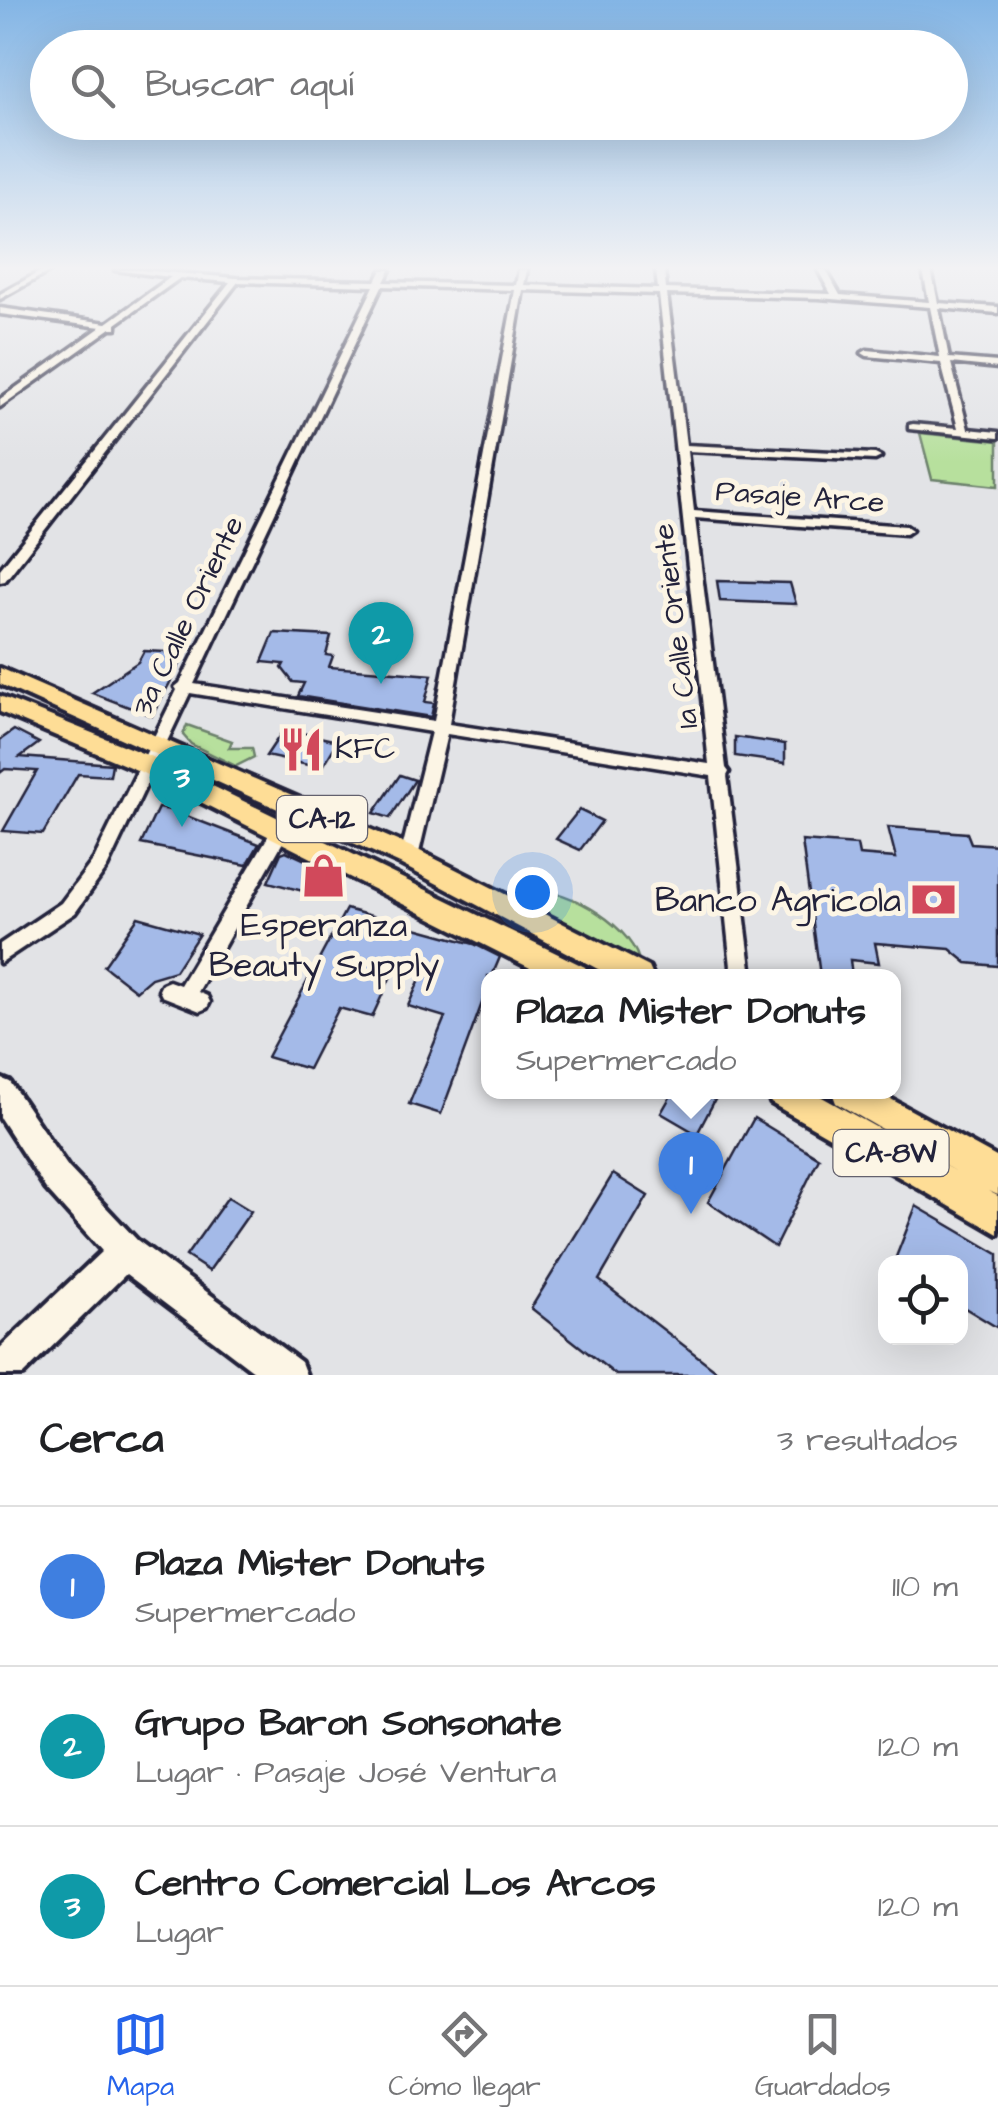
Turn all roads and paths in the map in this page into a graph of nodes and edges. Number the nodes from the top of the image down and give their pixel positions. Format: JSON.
{"nodes":[{"id":1,"x":101,"y":334,"type":"edge"},
{"id":2,"x":193,"y":334,"type":"edge"},
{"id":3,"x":356,"y":334,"type":"edge"},
{"id":4,"x":513,"y":334,"type":"edge"},
{"id":5,"x":667,"y":334,"type":"edge"},
{"id":6,"x":940,"y":334,"type":"edge"},
{"id":7,"x":867,"y":353,"type":"dead end"},
{"id":8,"x":945,"y":360,"type":"junction"},
{"id":9,"x":998,"y":365,"type":"edge"},
{"id":10,"x":0,"y":387,"type":"edge"},
{"id":11,"x":22,"y":389,"type":"junction"},
{"id":12,"x":0,"y":404,"type":"edge"},
{"id":13,"x":913,"y":427,"type":"dead end"},
{"id":14,"x":964,"y":432,"type":"junction"},
{"id":15,"x":998,"y":435,"type":"edge"},
{"id":16,"x":682,"y":448,"type":"junction"},
{"id":17,"x":875,"y":457,"type":"dead end"},
{"id":18,"x":691,"y":514,"type":"junction"},
{"id":19,"x":906,"y":530,"type":"dead end"},
{"id":20,"x":0,"y":578,"type":"edge"},
{"id":21,"x":0,"y":675,"type":"edge"},
{"id":22,"x":182,"y":687,"type":"junction"},
{"id":23,"x":0,"y":703,"type":"edge"},
{"id":24,"x":440,"y":729,"type":"junction"},
{"id":25,"x":153,"y":754,"type":"junction"},
{"id":26,"x":720,"y":772,"type":"junction"},
{"id":27,"x":279,"y":833,"type":"junction"},
{"id":28,"x":410,"y":858,"type":"junction"},
{"id":29,"x":0,"y":955,"type":"edge"},
{"id":30,"x":560,"y":969,"type":"edge"},
{"id":31,"x":624,"y":969,"type":"edge"},
{"id":32,"x":741,"y":969,"type":"edge"},
{"id":33,"x":185,"y":996,"type":"dead end"},
{"id":34,"x":0,"y":1092,"type":"edge"},
{"id":35,"x":795,"y":1099,"type":"edge"},
{"id":36,"x":860,"y":1099,"type":"edge"},
{"id":37,"x":998,"y":1177,"type":"edge"},
{"id":38,"x":998,"y":1216,"type":"edge"},
{"id":39,"x":126,"y":1252,"type":"junction"},
{"id":40,"x":0,"y":1374,"type":"edge"},
{"id":41,"x":288,"y":1375,"type":"edge"}],
"edges":[{"from":1,"to":11,"type":"street"},
{"from":2,"to":20,"type":"street"},
{"from":3,"to":22,"type":"street","name":"3a Calle Oriente"},
{"from":4,"to":24,"type":"street"},
{"from":5,"to":16,"type":"street","name":"1a Calle Oriente"},
{"from":6,"to":8,"type":"street"},
{"from":7,"to":8,"type":"street"},
{"from":8,"to":9,"type":"street"},
{"from":8,"to":14,"type":"street"},
{"from":10,"to":11,"type":"street"},
{"from":11,"to":12,"type":"street"},
{"from":13,"to":14,"type":"street"},
{"from":14,"to":15,"type":"street"},
{"from":16,"to":17,"type":"street"},
{"from":16,"to":18,"type":"street","name":"1a Calle Oriente"},
{"from":18,"to":19,"type":"street","name":"Pasaje Arce"},
{"from":18,"to":26,"type":"street","name":"1a Calle Oriente"},
{"from":21,"to":25,"type":"main road","number":"CA-12"},
{"from":22,"to":24,"type":"street"},
{"from":22,"to":25,"type":"street","name":"3a Calle Oriente"},
{"from":23,"to":25,"type":"main road"},
{"from":24,"to":26,"type":"street"},
{"from":24,"to":28,"type":"street"},
{"from":25,"to":27,"type":"main road"},
{"from":25,"to":28,"type":"main road","number":"CA-12"},
{"from":25,"to":29,"type":"street","name":"3a Calle Oriente"},
{"from":26,"to":32,"type":"street","name":"1a Calle Oriente"},
{"from":27,"to":30,"type":"main road"},
{"from":27,"to":33,"type":"street"},
{"from":28,"to":31,"type":"main road","number":"CA-12"},
{"from":34,"to":39,"type":"street"},
{"from":35,"to":38,"type":"main road","number":"CA-8W"},
{"from":36,"to":37,"type":"main road"},
{"from":39,"to":40,"type":"street"},
{"from":39,"to":41,"type":"street"}]}
